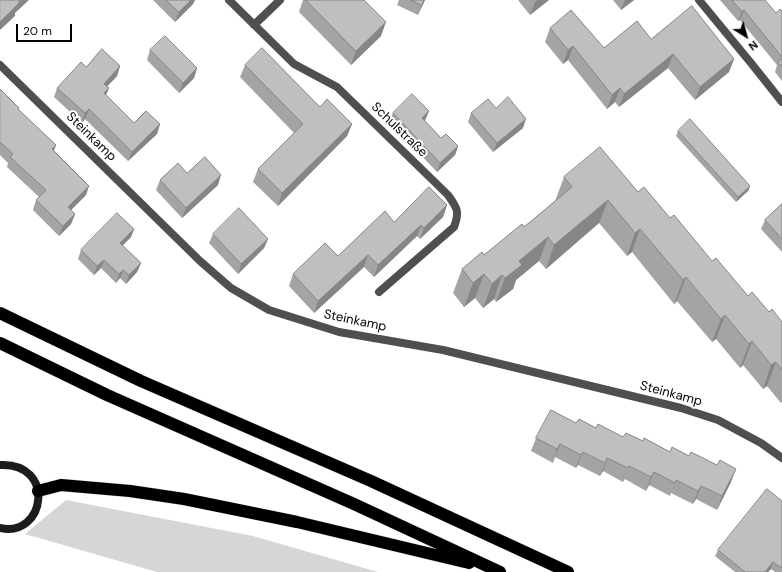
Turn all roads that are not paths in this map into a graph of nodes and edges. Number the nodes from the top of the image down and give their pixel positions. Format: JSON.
{"nodes":[{"id":1,"x":229,"y":0,"type":"edge"},
{"id":2,"x":280,"y":0,"type":"edge"},
{"id":3,"x":699,"y":0,"type":"edge"},
{"id":4,"x":254,"y":25,"type":"junction"},
{"id":5,"x":0,"y":65,"type":"edge"},
{"id":6,"x":782,"y":102,"type":"edge"},
{"id":7,"x":379,"y":292,"type":"dead end"},
{"id":8,"x":0,"y":313,"type":"edge"},
{"id":9,"x":0,"y":343,"type":"edge"},
{"id":10,"x":782,"y":458,"type":"edge"},
{"id":11,"x":0,"y":465,"type":"edge"},
{"id":12,"x":38,"y":490,"type":"junction"},
{"id":13,"x":0,"y":528,"type":"edge"},
{"id":14,"x":497,"y":571,"type":"edge"},
{"id":15,"x":568,"y":572,"type":"edge"}],
"edges":[{"from":1,"to":4,"type":"street","name":"Schulstraße"},
{"from":2,"to":4,"type":"street"},
{"from":3,"to":6,"type":"street"},
{"from":4,"to":7,"type":"street","name":"Schulstraße"},
{"from":5,"to":10,"type":"street","name":"Steinkamp"},
{"from":8,"to":15,"type":"highway"},
{"from":9,"to":14,"type":"highway"},
{"from":11,"to":12,"type":"main road"},
{"from":12,"to":13,"type":"main road"},
{"from":12,"to":14,"type":"highway"}]}
